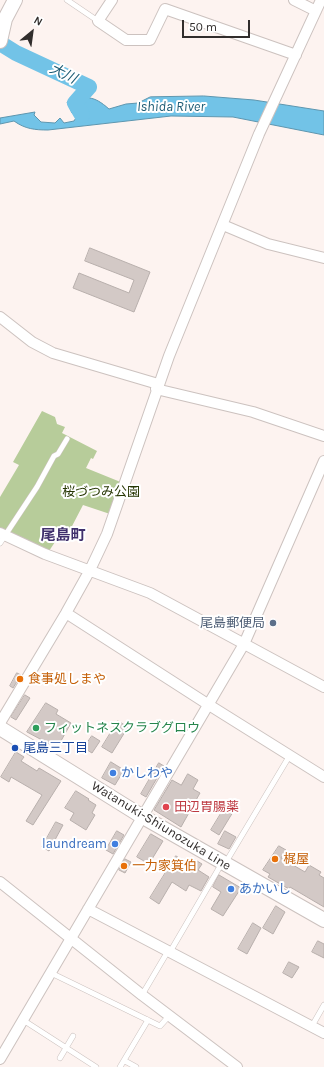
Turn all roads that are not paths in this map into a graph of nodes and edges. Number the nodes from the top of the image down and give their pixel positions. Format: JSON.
{"nodes":[{"id":1,"x":15,"y":0,"type":"edge"},
{"id":2,"x":67,"y":0,"type":"edge"},
{"id":3,"x":112,"y":0,"type":"edge"},
{"id":4,"x":294,"y":0,"type":"edge"},
{"id":5,"x":321,"y":0,"type":"edge"},
{"id":6,"x":316,"y":11,"type":"junction"},
{"id":7,"x":98,"y":21,"type":"junction"},
{"id":8,"x":2,"y":25,"type":"edge"},
{"id":9,"x":0,"y":41,"type":"edge"},
{"id":10,"x":296,"y":55,"type":"junction"},
{"id":11,"x":223,"y":224,"type":"junction"},
{"id":12,"x":324,"y":258,"type":"edge"},
{"id":13,"x":0,"y":317,"type":"edge"},
{"id":14,"x":157,"y":386,"type":"junction"},
{"id":15,"x":324,"y":436,"type":"edge"},
{"id":16,"x":66,"y":440,"type":"dead end"},
{"id":17,"x":324,"y":461,"type":"edge"},
{"id":18,"x":2,"y":537,"type":"edge"},
{"id":19,"x":90,"y":570,"type":"junction"},
{"id":20,"x":66,"y":613,"type":"junction"},
{"id":21,"x":244,"y":644,"type":"junction"},
{"id":22,"x":324,"y":687,"type":"edge"},
{"id":23,"x":209,"y":705,"type":"junction"},
{"id":24,"x":0,"y":723,"type":"edge"},
{"id":25,"x":0,"y":728,"type":"edge"},
{"id":26,"x":290,"y":755,"type":"junction"},
{"id":27,"x":324,"y":777,"type":"edge"},
{"id":28,"x":143,"y":817,"type":"junction"},
{"id":29,"x":224,"y":863,"type":"junction"},
{"id":30,"x":0,"y":882,"type":"edge"},
{"id":31,"x":88,"y":909,"type":"junction"},
{"id":32,"x":324,"y":920,"type":"edge"},
{"id":33,"x":71,"y":939,"type":"junction"},
{"id":34,"x":169,"y":951,"type":"junction"},
{"id":35,"x":51,"y":973,"type":"junction"},
{"id":36,"x":142,"y":995,"type":"junction"},
{"id":37,"x":324,"y":1005,"type":"edge"},
{"id":38,"x":169,"y":1016,"type":"junction"},
{"id":39,"x":23,"y":1020,"type":"junction"},
{"id":40,"x":148,"y":1020,"type":"junction"},
{"id":41,"x":312,"y":1026,"type":"junction"},
{"id":42,"x":324,"y":1033,"type":"edge"},
{"id":43,"x":73,"y":1036,"type":"dead end"},
{"id":44,"x":66,"y":1048,"type":"junction"},
{"id":45,"x":60,"y":1058,"type":"dead end"},
{"id":46,"x":0,"y":1059,"type":"edge"},
{"id":47,"x":125,"y":1060,"type":"junction"},
{"id":48,"x":96,"y":1067,"type":"edge"},
{"id":49,"x":120,"y":1067,"type":"edge"},
{"id":50,"x":136,"y":1067,"type":"edge"},
{"id":51,"x":237,"y":1067,"type":"edge"}],
"edges":[{"from":1,"to":8,"type":"main road"},
{"from":2,"to":7,"type":"lane"},
{"from":3,"to":7,"type":"street"},
{"from":4,"to":6,"type":"street"},
{"from":5,"to":6,"type":"street"},
{"from":6,"to":10,"type":"street"},
{"from":7,"to":10,"type":"street"},
{"from":8,"to":9,"type":"main road"},
{"from":10,"to":11,"type":"street"},
{"from":11,"to":12,"type":"street"},
{"from":11,"to":14,"type":"street"},
{"from":13,"to":14,"type":"street"},
{"from":14,"to":15,"type":"street"},
{"from":14,"to":19,"type":"street"},
{"from":16,"to":18,"type":"lane"},
{"from":17,"to":21,"type":"street"},
{"from":18,"to":19,"type":"street"},
{"from":19,"to":20,"type":"street"},
{"from":19,"to":21,"type":"street"},
{"from":20,"to":23,"type":"street"},
{"from":20,"to":24,"type":"street"},
{"from":21,"to":22,"type":"street"},
{"from":21,"to":23,"type":"street"},
{"from":23,"to":26,"type":"street"},
{"from":23,"to":28,"type":"street"},
{"from":25,"to":28,"type":"main road","name":"Watanuki-Shiunozuka Line"},
{"from":26,"to":27,"type":"street"},
{"from":26,"to":29,"type":"lane"},
{"from":28,"to":29,"type":"main road","name":"Watanuki-Shiunozuka Line"},
{"from":28,"to":31,"type":"street"},
{"from":29,"to":32,"type":"main road","name":"Watanuki-Shiunozuka Line"},
{"from":29,"to":34,"type":"lane"},
{"from":30,"to":33,"type":"street"},
{"from":31,"to":33,"type":"street"},
{"from":31,"to":34,"type":"street"},
{"from":33,"to":35,"type":"street"},
{"from":33,"to":36,"type":"street"},
{"from":34,"to":36,"type":"lane"},
{"from":34,"to":41,"type":"street"},
{"from":35,"to":39,"type":"street"},
{"from":35,"to":40,"type":"lane"},
{"from":36,"to":38,"type":"street"},
{"from":37,"to":41,"type":"lane"},
{"from":38,"to":40,"type":"lane"},
{"from":38,"to":51,"type":"street"},
{"from":39,"to":44,"type":"lane"},
{"from":39,"to":46,"type":"street"},
{"from":40,"to":47,"type":"lane"},
{"from":41,"to":42,"type":"street"},
{"from":43,"to":44,"type":"lane"},
{"from":44,"to":45,"type":"lane"},
{"from":44,"to":48,"type":"lane"},
{"from":47,"to":49,"type":"lane"},
{"from":47,"to":50,"type":"lane"}]}
